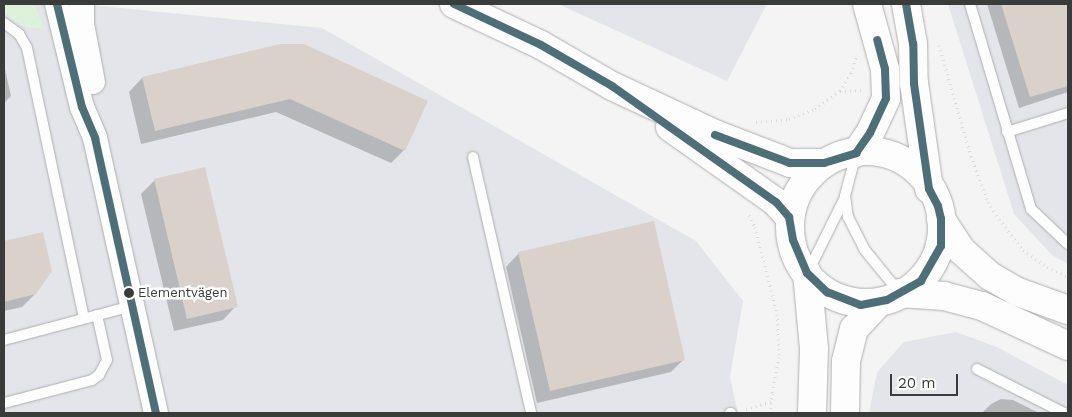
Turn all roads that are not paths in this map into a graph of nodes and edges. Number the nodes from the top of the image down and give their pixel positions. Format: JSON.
{"nodes":[{"id":1,"x":57,"y":4,"type":"edge"},
{"id":2,"x":82,"y":4,"type":"edge"},
{"id":3,"x":454,"y":4,"type":"edge"},
{"id":4,"x":867,"y":4,"type":"edge"},
{"id":5,"x":906,"y":4,"type":"edge"},
{"id":6,"x":970,"y":4,"type":"edge"},
{"id":7,"x":4,"y":23,"type":"edge"},
{"id":8,"x":612,"y":86,"type":"junction"},
{"id":9,"x":1068,"y":114,"type":"edge"},
{"id":10,"x":1008,"y":132,"type":"junction"},
{"id":11,"x":95,"y":138,"type":"junction"},
{"id":12,"x":856,"y":153,"type":"junction"},
{"id":13,"x":473,"y":157,"type":"dead end"},
{"id":14,"x":824,"y":163,"type":"junction"},
{"id":15,"x":929,"y":189,"type":"junction"},
{"id":16,"x":846,"y":196,"type":"junction"},
{"id":17,"x":789,"y":217,"type":"junction"},
{"id":18,"x":941,"y":219,"type":"junction"},
{"id":19,"x":1068,"y":244,"type":"edge"},
{"id":20,"x":807,"y":273,"type":"junction"},
{"id":21,"x":889,"y":298,"type":"junction"},
{"id":22,"x":132,"y":306,"type":"junction"},
{"id":23,"x":1068,"y":310,"type":"edge"},
{"id":24,"x":97,"y":315,"type":"junction"},
{"id":25,"x":84,"y":318,"type":"junction"},
{"id":26,"x":4,"y":340,"type":"edge"},
{"id":27,"x":1068,"y":346,"type":"edge"},
{"id":28,"x":977,"y":369,"type":"dead end"},
{"id":29,"x":4,"y":403,"type":"edge"},
{"id":30,"x":156,"y":413,"type":"edge"},
{"id":31,"x":531,"y":413,"type":"edge"},
{"id":32,"x":812,"y":413,"type":"edge"},
{"id":33,"x":845,"y":413,"type":"edge"},
{"id":34,"x":1064,"y":413,"type":"edge"}],
"edges":[{"from":1,"to":11,"type":"street"},
{"from":2,"to":11,"type":"street"},
{"from":3,"to":8,"type":"main road"},
{"from":4,"to":12,"type":"main road"},
{"from":5,"to":15,"type":"main road"},
{"from":6,"to":10,"type":"lane"},
{"from":7,"to":25,"type":"lane"},
{"from":8,"to":14,"type":"main road"},
{"from":8,"to":17,"type":"main road"},
{"from":9,"to":10,"type":"lane"},
{"from":10,"to":19,"type":"lane"},
{"from":11,"to":22,"type":"street"},
{"from":12,"to":14,"type":"main road"},
{"from":12,"to":15,"type":"main road"},
{"from":12,"to":16,"type":"lane"},
{"from":13,"to":31,"type":"lane"},
{"from":14,"to":17,"type":"main road"},
{"from":15,"to":18,"type":"main road"},
{"from":16,"to":20,"type":"lane"},
{"from":16,"to":21,"type":"lane"},
{"from":17,"to":20,"type":"main road"},
{"from":18,"to":21,"type":"main road"},
{"from":18,"to":23,"type":"main road"},
{"from":20,"to":21,"type":"main road"},
{"from":20,"to":32,"type":"main road"},
{"from":21,"to":27,"type":"main road"},
{"from":21,"to":33,"type":"main road"},
{"from":22,"to":24,"type":"lane"},
{"from":22,"to":30,"type":"street"},
{"from":24,"to":25,"type":"lane"},
{"from":24,"to":29,"type":"lane"},
{"from":25,"to":26,"type":"lane"},
{"from":28,"to":34,"type":"lane"}]}
